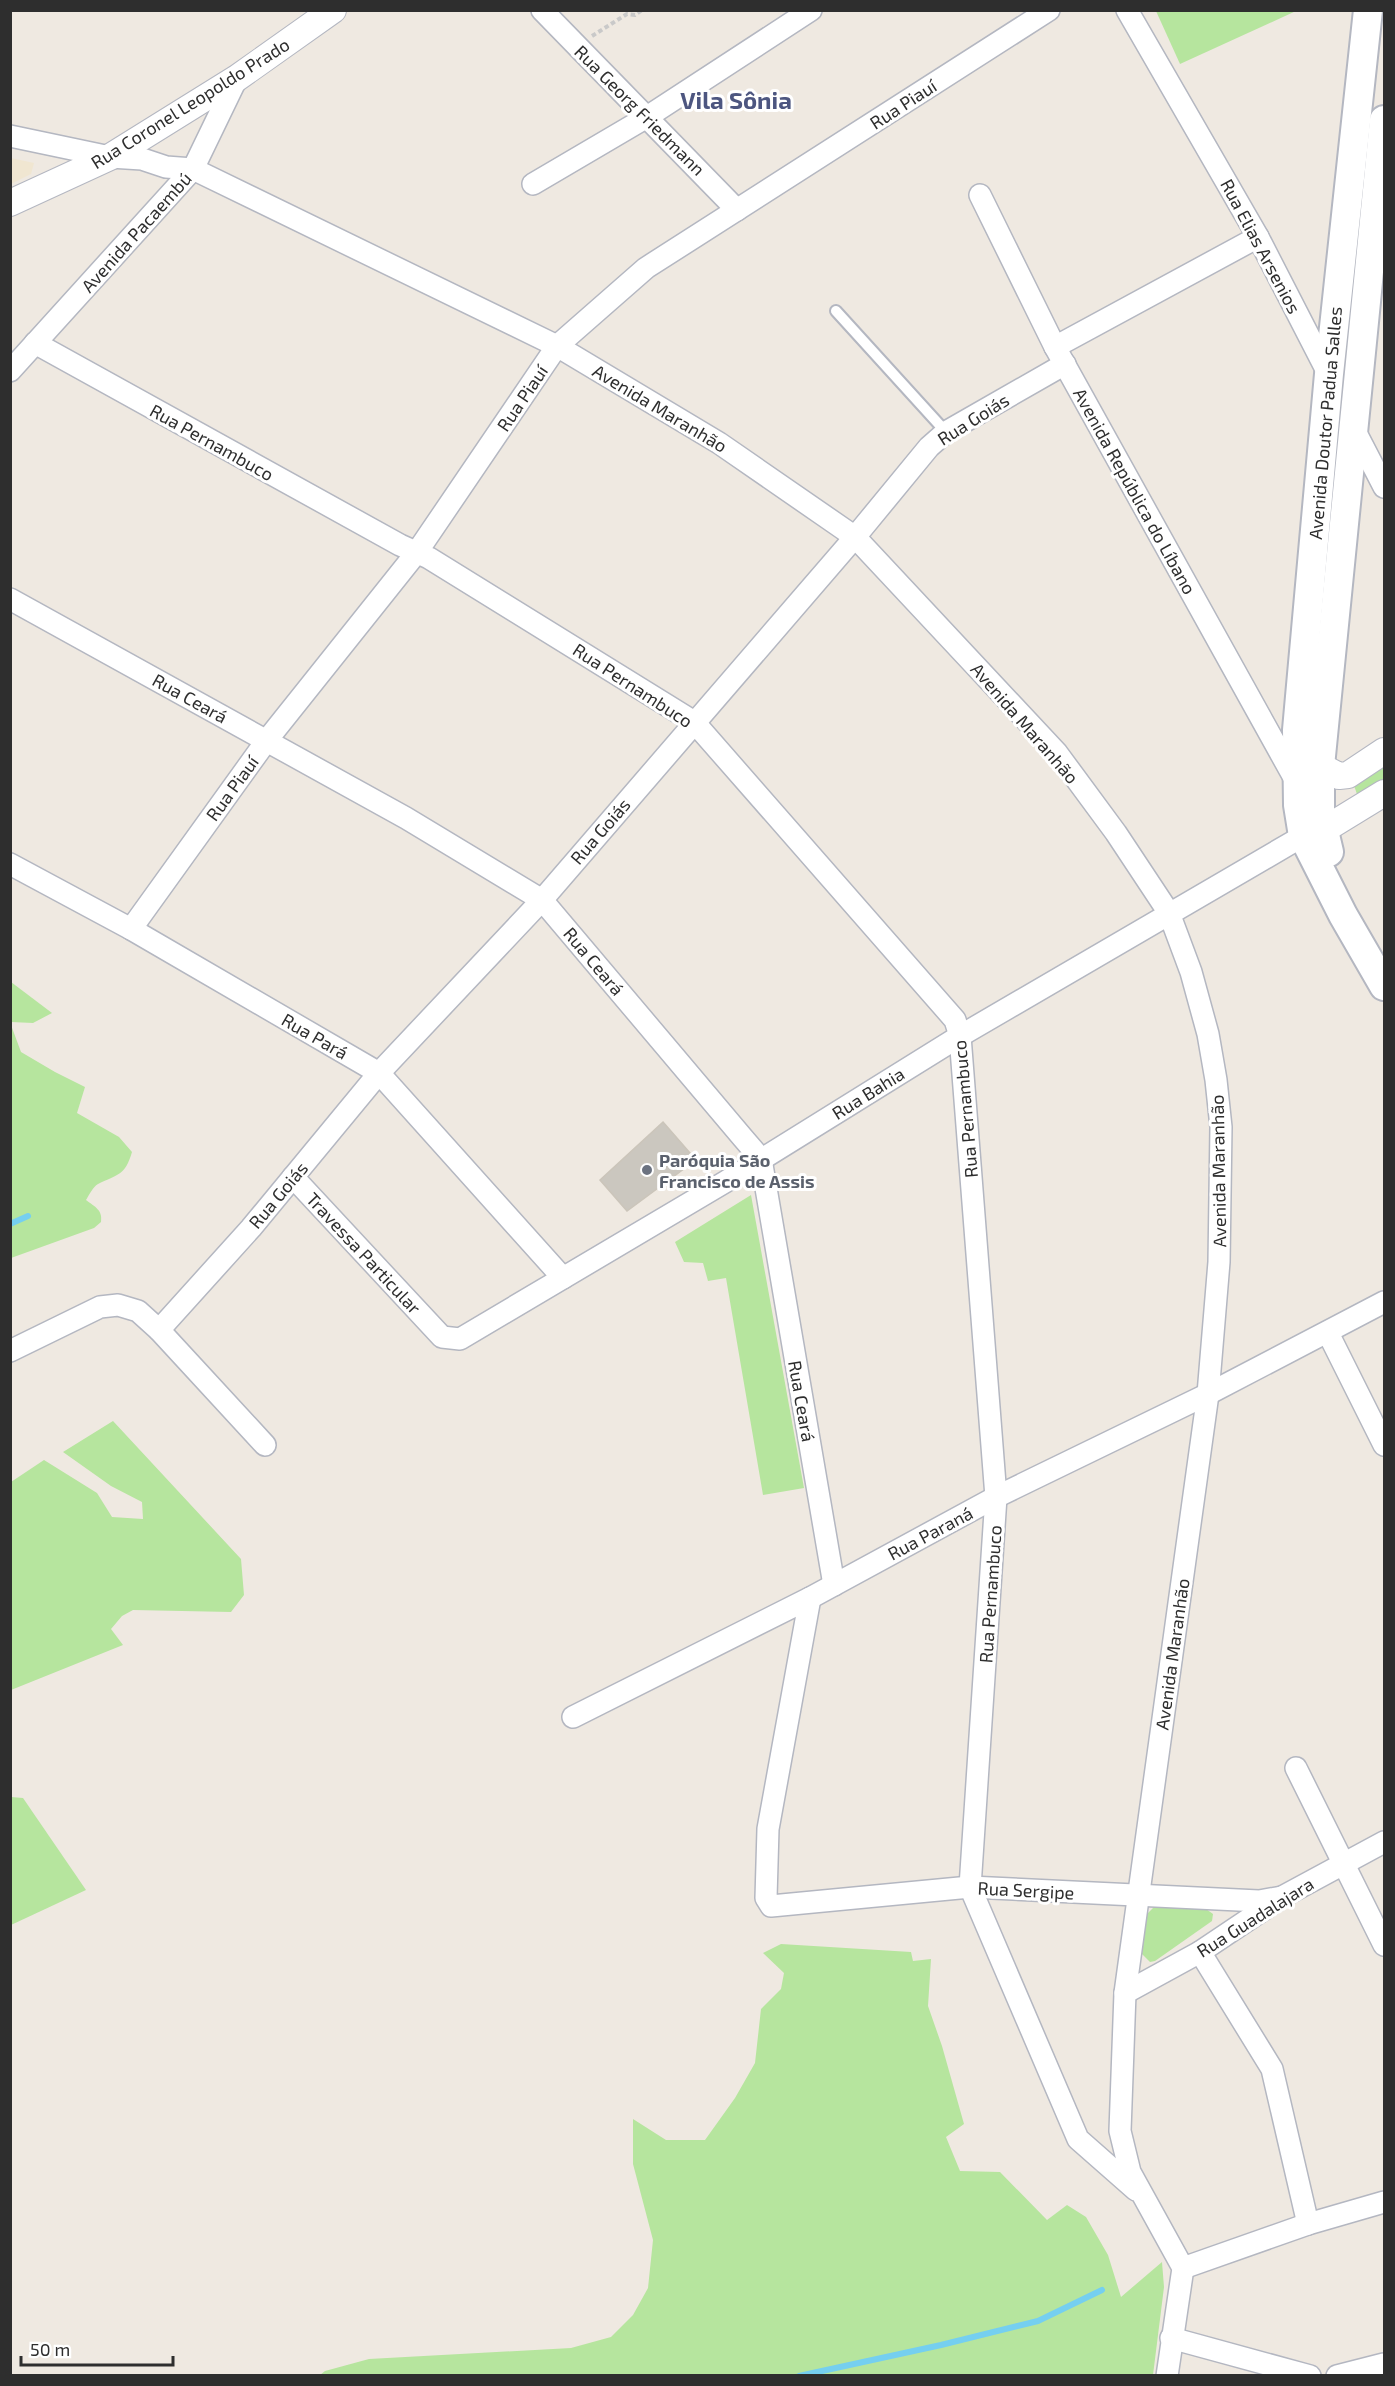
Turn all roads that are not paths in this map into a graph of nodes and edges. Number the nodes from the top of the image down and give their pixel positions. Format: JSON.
{"nodes":[{"id":1,"x":333,"y":10,"type":"edge"},
{"id":2,"x":542,"y":10,"type":"edge"},
{"id":3,"x":811,"y":10,"type":"edge"},
{"id":4,"x":1049,"y":10,"type":"edge"},
{"id":5,"x":1127,"y":10,"type":"edge"},
{"id":6,"x":1368,"y":10,"type":"edge"},
{"id":7,"x":237,"y":78,"type":"junction"},
{"id":8,"x":647,"y":117,"type":"junction"},
{"id":9,"x":1384,"y":120,"type":"edge"},
{"id":10,"x":10,"y":136,"type":"edge"},
{"id":11,"x":110,"y":157,"type":"junction"},
{"id":12,"x":193,"y":169,"type":"junction"},
{"id":13,"x":533,"y":184,"type":"dead end"},
{"id":14,"x":980,"y":195,"type":"dead end"},
{"id":15,"x":10,"y":203,"type":"edge"},
{"id":16,"x":737,"y":210,"type":"junction"},
{"id":17,"x":1258,"y":237,"type":"junction"},
{"id":18,"x":836,"y":311,"type":"dead end"},
{"id":19,"x":35,"y":343,"type":"junction"},
{"id":20,"x":557,"y":346,"type":"junction"},
{"id":21,"x":1060,"y":356,"type":"junction"},
{"id":22,"x":10,"y":371,"type":"edge"},
{"id":23,"x":1329,"y":374,"type":"junction"},
{"id":24,"x":1355,"y":430,"type":"junction"},
{"id":25,"x":946,"y":432,"type":"junction"},
{"id":26,"x":1384,"y":487,"type":"edge"},
{"id":27,"x":855,"y":537,"type":"junction"},
{"id":28,"x":417,"y":552,"type":"junction"},
{"id":29,"x":10,"y":599,"type":"edge"},
{"id":30,"x":694,"y":722,"type":"junction"},
{"id":31,"x":267,"y":740,"type":"junction"},
{"id":32,"x":1384,"y":751,"type":"edge"},
{"id":33,"x":1320,"y":766,"type":"junction"},
{"id":34,"x":1348,"y":775,"type":"junction"},
{"id":35,"x":1297,"y":784,"type":"junction"},
{"id":36,"x":1374,"y":799,"type":"edge"},
{"id":37,"x":1312,"y":834,"type":"junction"},
{"id":38,"x":10,"y":864,"type":"edge"},
{"id":39,"x":542,"y":900,"type":"junction"},
{"id":40,"x":1169,"y":913,"type":"junction"},
{"id":41,"x":131,"y":929,"type":"junction"},
{"id":42,"x":1384,"y":984,"type":"edge"},
{"id":43,"x":960,"y":1036,"type":"junction"},
{"id":44,"x":379,"y":1073,"type":"junction"},
{"id":45,"x":761,"y":1160,"type":"junction"},
{"id":46,"x":293,"y":1177,"type":"junction"},
{"id":47,"x":563,"y":1278,"type":"junction"},
{"id":48,"x":1384,"y":1302,"type":"edge"},
{"id":49,"x":435,"y":1329,"type":"joint"},
{"id":50,"x":159,"y":1330,"type":"junction"},
{"id":51,"x":1328,"y":1333,"type":"junction"},
{"id":52,"x":10,"y":1351,"type":"edge"},
{"id":53,"x":1208,"y":1394,"type":"junction"},
{"id":54,"x":266,"y":1444,"type":"dead end"},
{"id":55,"x":1384,"y":1445,"type":"edge"},
{"id":56,"x":996,"y":1497,"type":"junction"},
{"id":57,"x":834,"y":1585,"type":"junction"},
{"id":58,"x":810,"y":1598,"type":"junction"},
{"id":59,"x":573,"y":1717,"type":"dead end"},
{"id":60,"x":1296,"y":1768,"type":"dead end"},
{"id":61,"x":1384,"y":1842,"type":"edge"},
{"id":62,"x":1344,"y":1863,"type":"junction"},
{"id":63,"x":970,"y":1887,"type":"junction"},
{"id":64,"x":1138,"y":1896,"type":"junction"},
{"id":65,"x":1282,"y":1897,"type":"junction"},
{"id":66,"x":1384,"y":1945,"type":"edge"},
{"id":67,"x":1200,"y":1953,"type":"junction"},
{"id":68,"x":1125,"y":1993,"type":"junction"},
{"id":69,"x":1142,"y":2195,"type":"junction"},
{"id":70,"x":1384,"y":2202,"type":"edge"},
{"id":71,"x":1308,"y":2224,"type":"junction"},
{"id":72,"x":1183,"y":2268,"type":"junction"},
{"id":73,"x":1171,"y":2338,"type":"junction"},
{"id":74,"x":1384,"y":2364,"type":"edge"},
{"id":75,"x":1167,"y":2376,"type":"edge"},
{"id":76,"x":1310,"y":2376,"type":"edge"},
{"id":77,"x":1337,"y":2376,"type":"edge"}],
"edges":[{"from":1,"to":7,"type":"street","name":"Rua Coronel Leopoldo Prado"},
{"from":2,"to":8,"type":"street","name":"Rua Georg Friedmann"},
{"from":3,"to":8,"type":"street"},
{"from":4,"to":16,"type":"street","name":"Rua Piauí"},
{"from":5,"to":17,"type":"street","name":"Rua Elias Arsenios"},
{"from":6,"to":23,"type":"main road","name":"Avenida Doutor Padua Salles"},
{"from":7,"to":11,"type":"street","name":"Rua Coronel Leopoldo Prado"},
{"from":7,"to":12,"type":"street","name":"Avenida Pacaembú"},
{"from":8,"to":13,"type":"street"},
{"from":8,"to":16,"type":"street","name":"Rua Georg Friedmann"},
{"from":9,"to":24,"type":"main road","name":"Avenida Doutor Padua Salles"},
{"from":10,"to":11,"type":"street","name":"Avenida Maranhão"},
{"from":11,"to":12,"type":"street","name":"Avenida Maranhão"},
{"from":11,"to":15,"type":"street","name":"Rua Coronel Leopoldo Prado"},
{"from":12,"to":19,"type":"street","name":"Avenida Pacaembú"},
{"from":12,"to":20,"type":"street","name":"Avenida Maranhão"},
{"from":14,"to":21,"type":"street","name":"Avenida República do Líbano"},
{"from":16,"to":20,"type":"street","name":"Rua Piauí"},
{"from":17,"to":21,"type":"street","name":"Rua Goiás"},
{"from":17,"to":23,"type":"street","name":"Rua Elias Arsenios"},
{"from":18,"to":25,"type":"lane"},
{"from":19,"to":22,"type":"street","name":"Avenida Pacaembú"},
{"from":19,"to":28,"type":"street","name":"Rua Pernambuco"},
{"from":20,"to":27,"type":"street","name":"Avenida Maranhão"},
{"from":20,"to":28,"type":"street","name":"Rua Piauí"},
{"from":21,"to":25,"type":"street","name":"Rua Goiás"},
{"from":21,"to":35,"type":"street","name":"Avenida República do Líbano"},
{"from":23,"to":24,"type":"street","name":"Rua Elias Arsenios"},
{"from":23,"to":35,"type":"main road","name":"Avenida Doutor Padua Salles"},
{"from":24,"to":26,"type":"street","name":"Rua Elias Arsenios"},
{"from":24,"to":33,"type":"main road","name":"Avenida Doutor Padua Salles"},
{"from":25,"to":27,"type":"street","name":"Rua Goiás"},
{"from":27,"to":30,"type":"street","name":"Rua Goiás"},
{"from":27,"to":40,"type":"street","name":"Avenida Maranhão"},
{"from":28,"to":30,"type":"street","name":"Rua Pernambuco"},
{"from":28,"to":31,"type":"street","name":"Rua Piauí"},
{"from":29,"to":31,"type":"street","name":"Rua Ceará"},
{"from":30,"to":39,"type":"street","name":"Rua Goiás"},
{"from":30,"to":43,"type":"street","name":"Rua Pernambuco"},
{"from":31,"to":39,"type":"street","name":"Rua Ceará"},
{"from":31,"to":41,"type":"street","name":"Rua Piauí"},
{"from":32,"to":34,"type":"street"},
{"from":33,"to":34,"type":"street"},
{"from":33,"to":37,"type":"main road","name":"Avenida Doutor Padua Salles"},
{"from":34,"to":36,"type":"street"},
{"from":35,"to":37,"type":"main road","name":"Avenida Doutor Padua Salles"},
{"from":36,"to":37,"type":"street","name":"Rua Bahia"},
{"from":37,"to":40,"type":"street","name":"Rua Bahia"},
{"from":37,"to":42,"type":"main road"},
{"from":38,"to":41,"type":"street","name":"Rua Pará"},
{"from":39,"to":44,"type":"street","name":"Rua Goiás"},
{"from":39,"to":45,"type":"street","name":"Rua Ceará"},
{"from":40,"to":43,"type":"street","name":"Rua Bahia"},
{"from":40,"to":53,"type":"street","name":"Avenida Maranhão"},
{"from":41,"to":44,"type":"street","name":"Rua Pará"},
{"from":43,"to":45,"type":"street","name":"Rua Bahia"},
{"from":43,"to":56,"type":"street","name":"Rua Pernambuco"},
{"from":44,"to":46,"type":"street","name":"Rua Goiás"},
{"from":44,"to":47,"type":"street","name":"Rua Pará"},
{"from":45,"to":47,"type":"street","name":"Rua Bahia"},
{"from":45,"to":57,"type":"street","name":"Rua Ceará"},
{"from":46,"to":49,"type":"street","name":"Travessa Particular"},
{"from":46,"to":50,"type":"street","name":"Rua Goiás"},
{"from":47,"to":49,"type":"street","name":"Rua Bahia"},
{"from":48,"to":51,"type":"street","name":"Rua Paraná"},
{"from":50,"to":52,"type":"street"},
{"from":50,"to":54,"type":"street"},
{"from":51,"to":53,"type":"street","name":"Rua Paraná"},
{"from":51,"to":55,"type":"street"},
{"from":53,"to":56,"type":"street","name":"Rua Paraná"},
{"from":53,"to":64,"type":"street","name":"Avenida Maranhão"},
{"from":56,"to":57,"type":"street","name":"Rua Paraná"},
{"from":56,"to":63,"type":"street","name":"Rua Pernambuco"},
{"from":57,"to":58,"type":"street","name":"Rua Paraná"},
{"from":58,"to":59,"type":"street","name":"Rua Paraná"},
{"from":58,"to":63,"type":"street","name":"Rua Sergipe"},
{"from":60,"to":62,"type":"street"},
{"from":61,"to":62,"type":"street","name":"Rua Guadalajara"},
{"from":62,"to":65,"type":"street","name":"Rua Guadalajara"},
{"from":62,"to":66,"type":"street"},
{"from":63,"to":64,"type":"street","name":"Rua Sergipe"},
{"from":63,"to":69,"type":"street","name":"Rua Pernambuco"},
{"from":64,"to":65,"type":"street","name":"Rua Sergipe"},
{"from":64,"to":68,"type":"street","name":"Avenida Maranhão"},
{"from":65,"to":67,"type":"street","name":"Rua Guadalajara"},
{"from":67,"to":68,"type":"street","name":"Rua Guadalajara"},
{"from":67,"to":71,"type":"street"},
{"from":68,"to":69,"type":"street","name":"Avenida Maranhão"},
{"from":69,"to":72,"type":"street","name":"Avenida Maranhão"},
{"from":70,"to":71,"type":"street"},
{"from":71,"to":72,"type":"street"},
{"from":72,"to":73,"type":"street"},
{"from":73,"to":75,"type":"street"},
{"from":73,"to":76,"type":"street"},
{"from":74,"to":77,"type":"street"}]}
